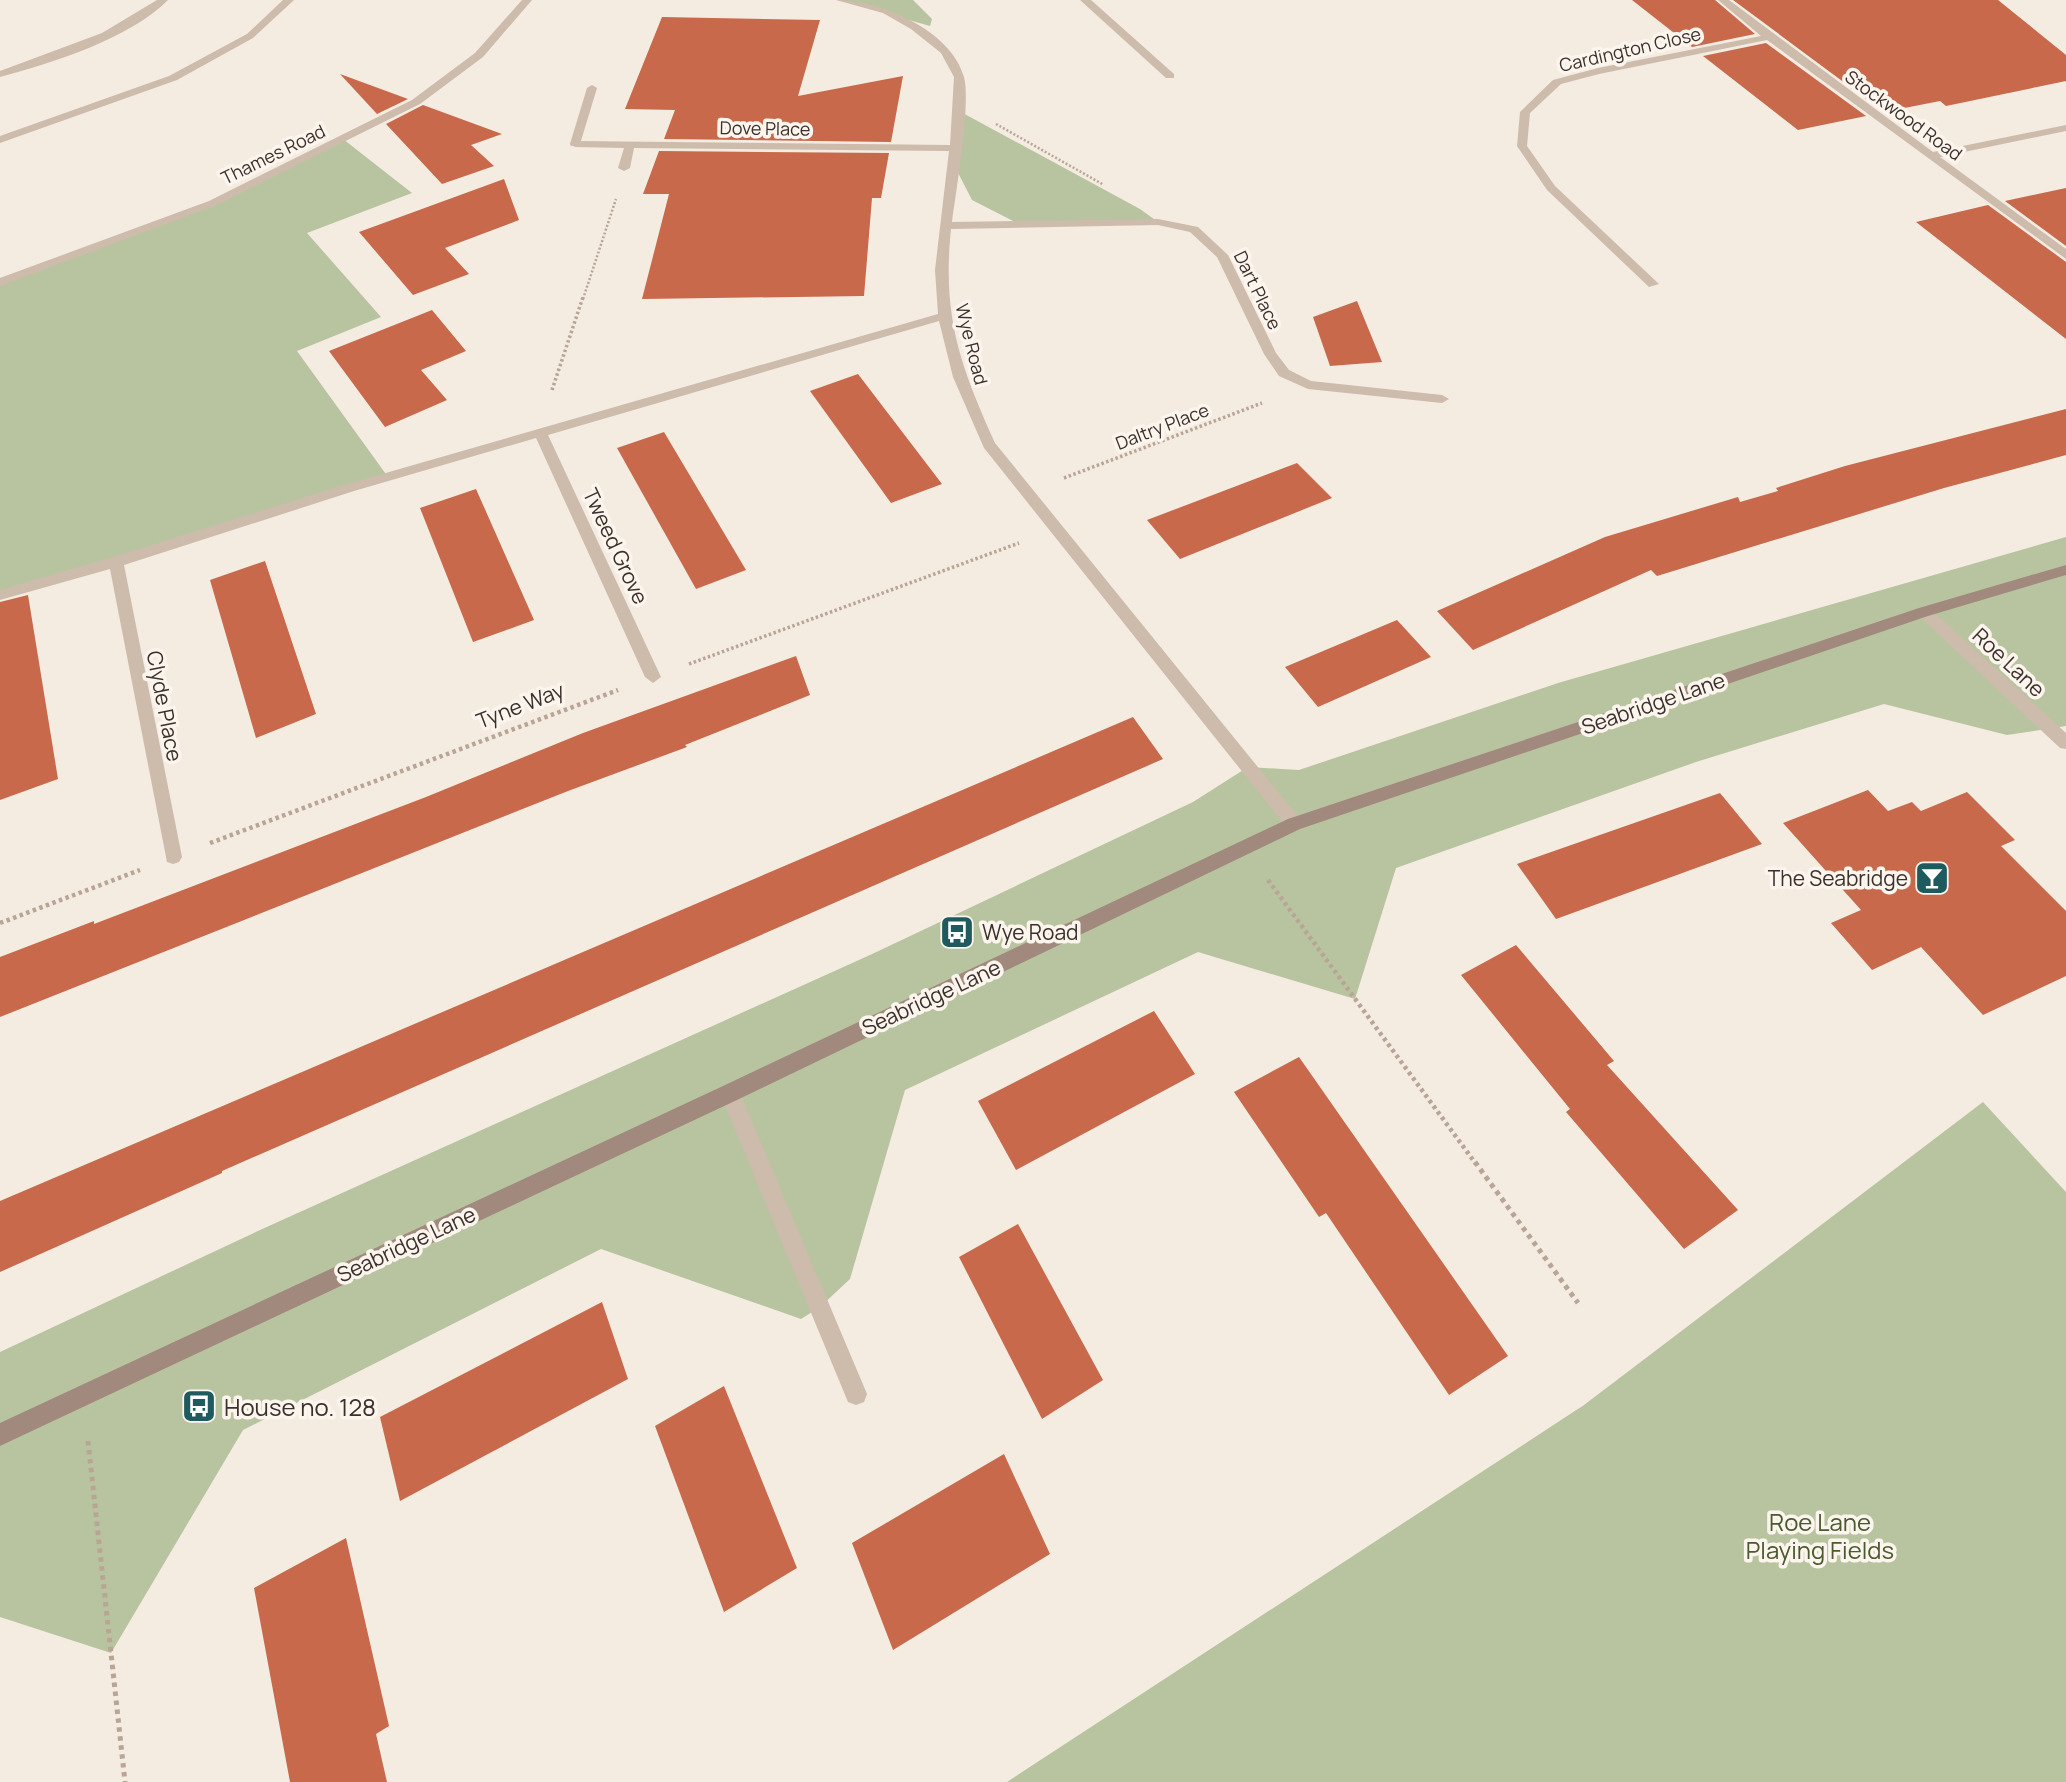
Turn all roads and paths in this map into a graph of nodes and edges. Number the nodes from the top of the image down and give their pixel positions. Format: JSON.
{"nodes":[{"id":1,"x":163,"y":0,"type":"edge"},
{"id":2,"x":289,"y":0,"type":"edge"},
{"id":3,"x":527,"y":0,"type":"edge"},
{"id":4,"x":841,"y":0,"type":"edge"},
{"id":5,"x":1085,"y":0,"type":"edge"},
{"id":6,"x":1723,"y":0,"type":"edge"},
{"id":7,"x":1769,"y":37,"type":"junction"},
{"id":8,"x":0,"y":74,"type":"edge"},
{"id":9,"x":1170,"y":76,"type":"dead end"},
{"id":10,"x":592,"y":88,"type":"dead end"},
{"id":11,"x":959,"y":104,"type":"junction"},
{"id":12,"x":2066,"y":128,"type":"edge"},
{"id":13,"x":0,"y":140,"type":"edge"},
{"id":14,"x":630,"y":145,"type":"junction"},
{"id":15,"x":954,"y":148,"type":"junction"},
{"id":16,"x":1931,"y":156,"type":"junction"},
{"id":17,"x":624,"y":168,"type":"joint"},
{"id":18,"x":1115,"y":191,"type":"dead end"},
{"id":19,"x":947,"y":226,"type":"junction"},
{"id":20,"x":2066,"y":255,"type":"edge"},
{"id":21,"x":0,"y":282,"type":"edge"},
{"id":22,"x":1653,"y":285,"type":"dead end"},
{"id":23,"x":944,"y":316,"type":"junction"},
{"id":24,"x":1308,"y":385,"type":"junction"},
{"id":25,"x":1442,"y":399,"type":"dead end"},
{"id":26,"x":545,"y":430,"type":"junction"},
{"id":27,"x":1026,"y":493,"type":"junction"},
{"id":28,"x":1056,"y":529,"type":"junction"},
{"id":29,"x":116,"y":562,"type":"junction"},
{"id":30,"x":2066,"y":570,"type":"edge"},
{"id":31,"x":0,"y":595,"type":"edge"},
{"id":32,"x":1924,"y":612,"type":"junction"},
{"id":33,"x":653,"y":677,"type":"junction"},
{"id":34,"x":2066,"y":743,"type":"edge"},
{"id":35,"x":1294,"y":824,"type":"junction"},
{"id":36,"x":1245,"y":848,"type":"junction"},
{"id":37,"x":173,"y":857,"type":"junction"},
{"id":38,"x":0,"y":923,"type":"edge"},
{"id":39,"x":730,"y":1093,"type":"junction"},
{"id":40,"x":1578,"y":1303,"type":"dead end"},
{"id":41,"x":856,"y":1394,"type":"dead end"},
{"id":42,"x":82,"y":1395,"type":"junction"},
{"id":43,"x":0,"y":1435,"type":"edge"},
{"id":44,"x":125,"y":1782,"type":"edge"}],
"edges":[{"from":1,"to":8,"type":"street"},
{"from":2,"to":13,"type":"street"},
{"from":3,"to":21,"type":"street","name":"Thames Road"},
{"from":4,"to":11,"type":"street","name":"Wye Road"},
{"from":5,"to":9,"type":"street"},
{"from":6,"to":7,"type":"street","name":"Stockwood Road"},
{"from":7,"to":16,"type":"street","name":"Stockwood Road"},
{"from":7,"to":22,"type":"street","name":"Cardington Close"},
{"from":10,"to":14,"type":"street","name":"Dove Place"},
{"from":11,"to":15,"type":"street","name":"Wye Road"},
{"from":11,"to":18,"type":"path"},
{"from":12,"to":16,"type":"street"},
{"from":14,"to":15,"type":"street","name":"Dove Place"},
{"from":14,"to":17,"type":"street"},
{"from":15,"to":19,"type":"street","name":"Wye Road"},
{"from":16,"to":20,"type":"street","name":"Stockwood Road"},
{"from":17,"to":26,"type":"path"},
{"from":19,"to":23,"type":"street","name":"Wye Road"},
{"from":19,"to":24,"type":"street","name":"Dart Place"},
{"from":23,"to":26,"type":"street"},
{"from":23,"to":27,"type":"street","name":"Wye Road"},
{"from":24,"to":25,"type":"street","name":"Dart Place"},
{"from":24,"to":27,"type":"path","name":"Daltry Place"},
{"from":26,"to":29,"type":"street"},
{"from":26,"to":33,"type":"street","name":"Tweed Grove"},
{"from":27,"to":28,"type":"street","name":"Wye Road"},
{"from":28,"to":33,"type":"path","name":"Tyne Way"},
{"from":28,"to":35,"type":"street","name":"Wye Road"},
{"from":29,"to":31,"type":"street"},
{"from":29,"to":37,"type":"street","name":"Clyde Place"},
{"from":30,"to":32,"type":"street","name":"Seabridge Lane"},
{"from":32,"to":34,"type":"street","name":"Roe Lane"},
{"from":32,"to":35,"type":"street","name":"Seabridge Lane"},
{"from":33,"to":37,"type":"path","name":"Tyne Way"},
{"from":35,"to":36,"type":"street","name":"Seabridge Lane"},
{"from":36,"to":39,"type":"street","name":"Seabridge Lane"},
{"from":36,"to":40,"type":"path"},
{"from":37,"to":38,"type":"path","name":"Tyne Way"},
{"from":39,"to":41,"type":"street"},
{"from":39,"to":42,"type":"street","name":"Seabridge Lane"},
{"from":42,"to":43,"type":"street","name":"Seabridge Lane"},
{"from":42,"to":44,"type":"path"}]}
